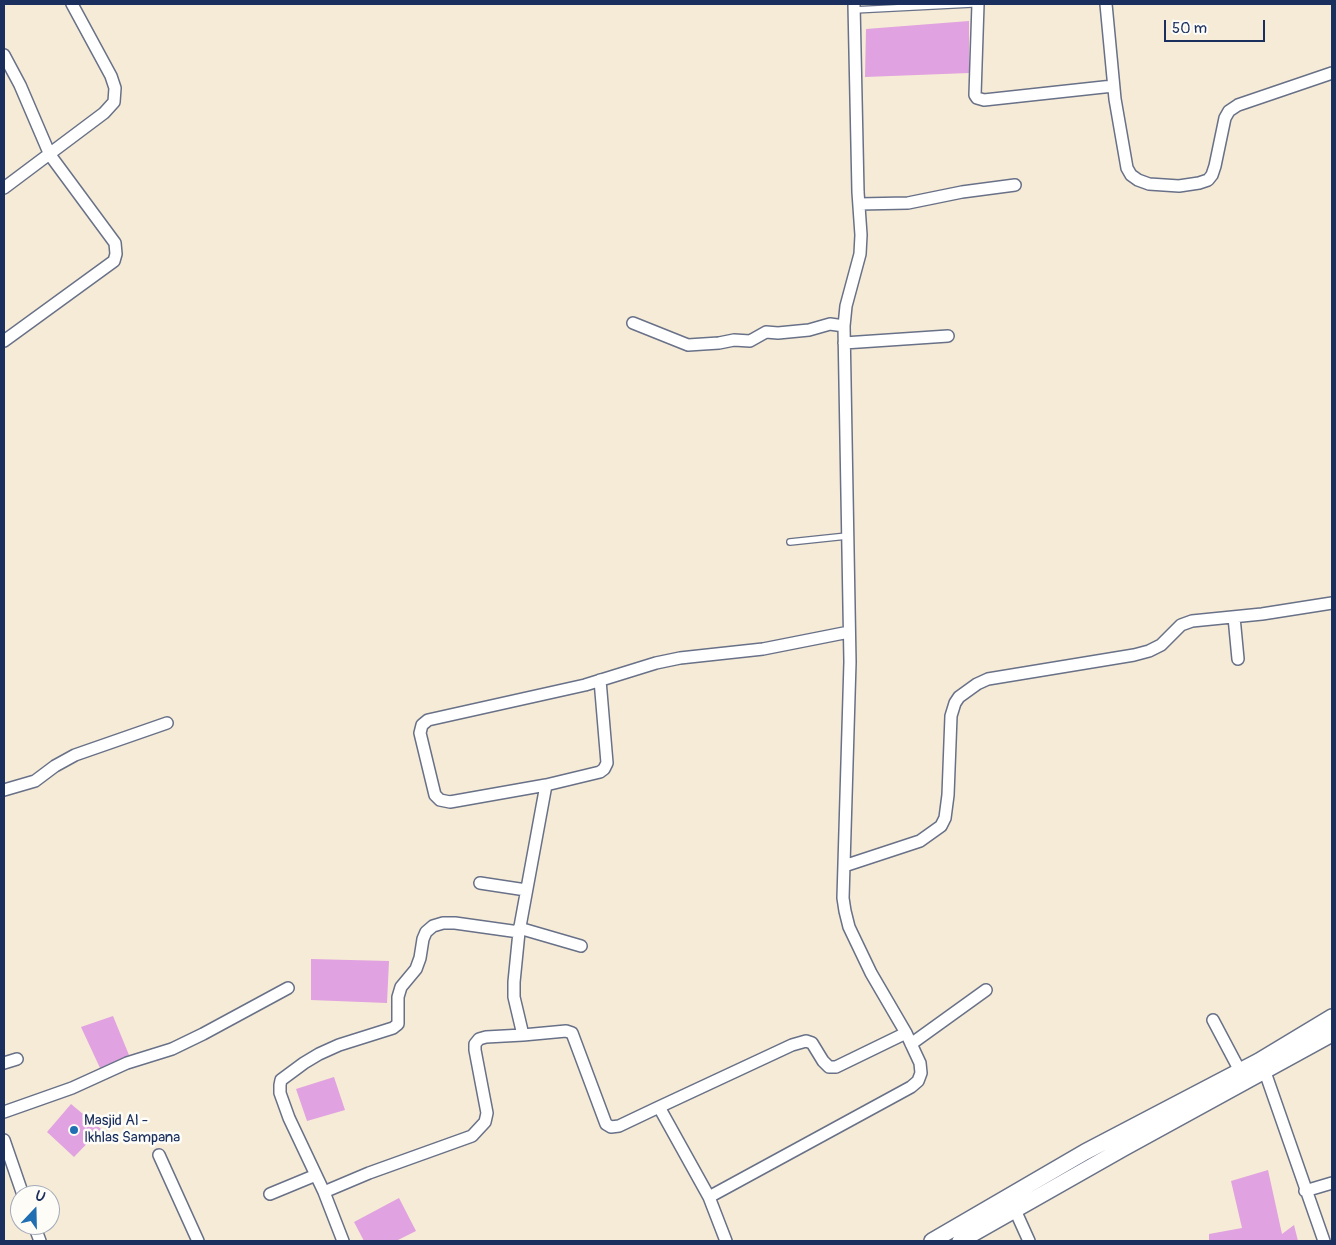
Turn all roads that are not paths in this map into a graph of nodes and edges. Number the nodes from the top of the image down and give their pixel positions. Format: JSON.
{"nodes":[{"id":1,"x":72,"y":4,"type":"edge"},
{"id":2,"x":972,"y":4,"type":"edge"},
{"id":3,"x":978,"y":4,"type":"edge"},
{"id":4,"x":1106,"y":4,"type":"edge"},
{"id":5,"x":854,"y":7,"type":"edge"},
{"id":6,"x":4,"y":56,"type":"edge"},
{"id":7,"x":1332,"y":73,"type":"edge"},
{"id":8,"x":1113,"y":86,"type":"junction"},
{"id":9,"x":50,"y":155,"type":"junction"},
{"id":10,"x":1015,"y":185,"type":"dead end"},
{"id":11,"x":4,"y":188,"type":"edge"},
{"id":12,"x":859,"y":204,"type":"junction"},
{"id":13,"x":633,"y":323,"type":"dead end"},
{"id":14,"x":844,"y":326,"type":"junction"},
{"id":15,"x":948,"y":336,"type":"dead end"},
{"id":16,"x":4,"y":341,"type":"edge"},
{"id":17,"x":844,"y":343,"type":"junction"},
{"id":18,"x":847,"y":536,"type":"junction"},
{"id":19,"x":790,"y":542,"type":"dead end"},
{"id":20,"x":1332,"y":603,"type":"edge"},
{"id":21,"x":1234,"y":617,"type":"junction"},
{"id":22,"x":849,"y":632,"type":"junction"},
{"id":23,"x":1238,"y":660,"type":"dead end"},
{"id":24,"x":600,"y":680,"type":"junction"},
{"id":25,"x":167,"y":723,"type":"dead end"},
{"id":26,"x":546,"y":785,"type":"junction"},
{"id":27,"x":4,"y":790,"type":"edge"},
{"id":28,"x":844,"y":866,"type":"junction"},
{"id":29,"x":480,"y":882,"type":"dead end"},
{"id":30,"x":526,"y":890,"type":"junction"},
{"id":31,"x":519,"y":930,"type":"junction"},
{"id":32,"x":581,"y":946,"type":"dead end"},
{"id":33,"x":288,"y":988,"type":"dead end"},
{"id":34,"x":986,"y":990,"type":"dead end"},
{"id":35,"x":1332,"y":1016,"type":"edge"},
{"id":36,"x":1213,"y":1020,"type":"dead end"},
{"id":37,"x":1332,"y":1034,"type":"edge"},
{"id":38,"x":523,"y":1035,"type":"junction"},
{"id":39,"x":908,"y":1039,"type":"junction"},
{"id":40,"x":17,"y":1059,"type":"dead end"},
{"id":41,"x":4,"y":1063,"type":"edge"},
{"id":42,"x":1262,"y":1066,"type":"junction"},
{"id":43,"x":1240,"y":1071,"type":"junction"},
{"id":44,"x":659,"y":1107,"type":"junction"},
{"id":45,"x":4,"y":1112,"type":"edge"},
{"id":46,"x":4,"y":1140,"type":"edge"},
{"id":47,"x":159,"y":1155,"type":"dead end"},
{"id":48,"x":316,"y":1175,"type":"junction"},
{"id":49,"x":1332,"y":1183,"type":"edge"},
{"id":50,"x":20,"y":1185,"type":"edge"},
{"id":51,"x":1305,"y":1191,"type":"junction"},
{"id":52,"x":324,"y":1192,"type":"junction"},
{"id":53,"x":270,"y":1194,"type":"dead end"},
{"id":54,"x":709,"y":1197,"type":"junction"},
{"id":55,"x":1015,"y":1210,"type":"junction"},
{"id":56,"x":198,"y":1241,"type":"edge"},
{"id":57,"x":343,"y":1241,"type":"edge"},
{"id":58,"x":726,"y":1241,"type":"edge"},
{"id":59,"x":932,"y":1241,"type":"edge"},
{"id":60,"x":960,"y":1241,"type":"edge"},
{"id":61,"x":1029,"y":1241,"type":"edge"},
{"id":62,"x":1324,"y":1241,"type":"edge"}],
"edges":[{"from":1,"to":9,"type":"street"},
{"from":2,"to":5,"type":"lane"},
{"from":3,"to":8,"type":"street"},
{"from":4,"to":8,"type":"street"},
{"from":5,"to":12,"type":"street"},
{"from":6,"to":9,"type":"street"},
{"from":7,"to":8,"type":"street"},
{"from":9,"to":11,"type":"street"},
{"from":9,"to":16,"type":"street"},
{"from":10,"to":12,"type":"street"},
{"from":12,"to":14,"type":"street"},
{"from":13,"to":14,"type":"street"},
{"from":14,"to":17,"type":"street"},
{"from":15,"to":17,"type":"street"},
{"from":17,"to":18,"type":"street"},
{"from":18,"to":19,"type":"lane"},
{"from":18,"to":22,"type":"street"},
{"from":20,"to":21,"type":"street"},
{"from":21,"to":23,"type":"street"},
{"from":21,"to":28,"type":"street"},
{"from":22,"to":24,"type":"street"},
{"from":22,"to":28,"type":"street"},
{"from":24,"to":26,"type":"street"},
{"from":24,"to":26,"type":"street"},
{"from":25,"to":27,"type":"street"},
{"from":26,"to":30,"type":"street"},
{"from":28,"to":39,"type":"street"},
{"from":29,"to":30,"type":"street"},
{"from":30,"to":31,"type":"street"},
{"from":31,"to":32,"type":"street"},
{"from":31,"to":38,"type":"street"},
{"from":31,"to":48,"type":"street"},
{"from":33,"to":45,"type":"street"},
{"from":34,"to":39,"type":"street"},
{"from":35,"to":42,"type":"main road"},
{"from":36,"to":43,"type":"street"},
{"from":37,"to":42,"type":"main road"},
{"from":38,"to":44,"type":"street"},
{"from":38,"to":52,"type":"street"},
{"from":39,"to":44,"type":"street"},
{"from":39,"to":54,"type":"street"},
{"from":40,"to":41,"type":"street"},
{"from":42,"to":43,"type":"main road"},
{"from":42,"to":51,"type":"street"},
{"from":42,"to":55,"type":"main road"},
{"from":43,"to":59,"type":"main road"},
{"from":44,"to":54,"type":"street"},
{"from":46,"to":50,"type":"street"},
{"from":47,"to":56,"type":"street"},
{"from":48,"to":52,"type":"street"},
{"from":48,"to":53,"type":"street"},
{"from":49,"to":51,"type":"street"},
{"from":51,"to":62,"type":"street"},
{"from":52,"to":57,"type":"street"},
{"from":54,"to":58,"type":"street"},
{"from":55,"to":60,"type":"main road"},
{"from":55,"to":61,"type":"street"}]}
